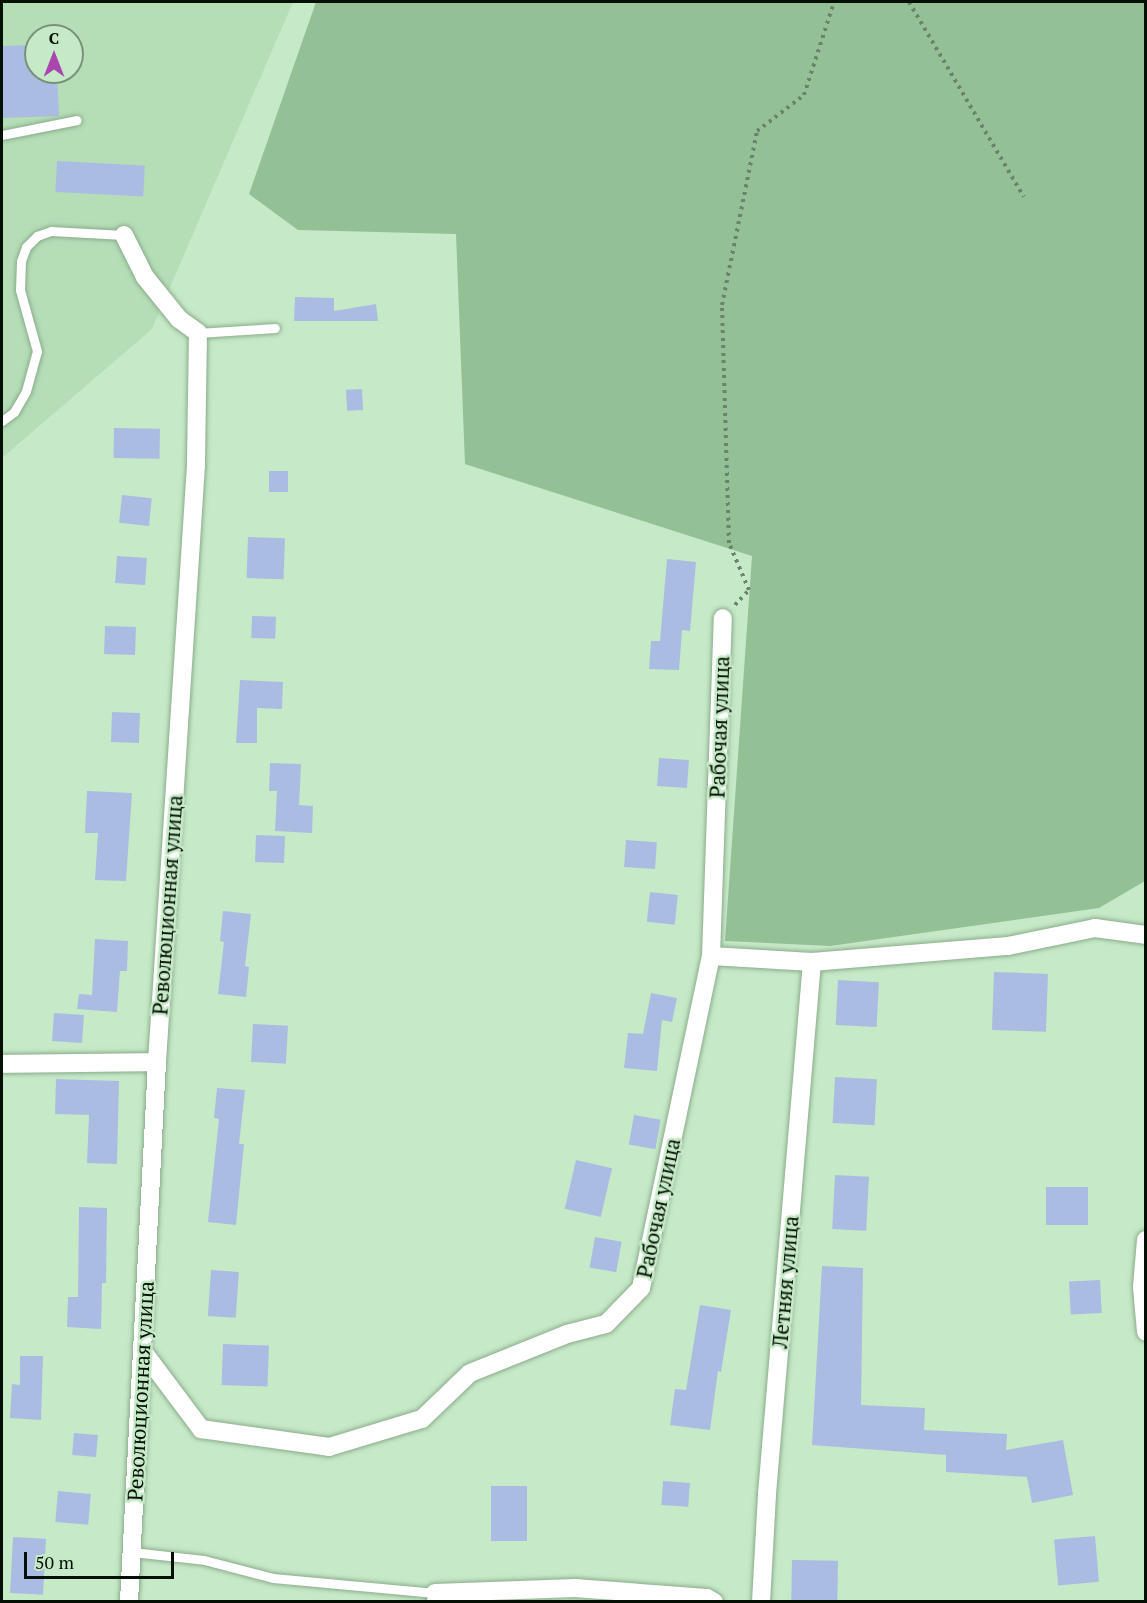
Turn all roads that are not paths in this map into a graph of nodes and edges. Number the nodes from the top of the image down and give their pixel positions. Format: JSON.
{"nodes":[{"id":1,"x":77,"y":120,"type":"dead end"},
{"id":2,"x":2,"y":135,"type":"edge"},
{"id":3,"x":124,"y":235,"type":"joint"},
{"id":4,"x":275,"y":328,"type":"dead end"},
{"id":5,"x":198,"y":333,"type":"junction"},
{"id":6,"x":2,"y":421,"type":"edge"},
{"id":7,"x":723,"y":618,"type":"road end"},
{"id":8,"x":1146,"y":935,"type":"edge"},
{"id":9,"x":711,"y":956,"type":"junction"},
{"id":10,"x":812,"y":962,"type":"junction"},
{"id":11,"x":157,"y":1062,"type":"junction"},
{"id":12,"x":2,"y":1064,"type":"edge"},
{"id":13,"x":1146,"y":1240,"type":"edge"},
{"id":14,"x":1146,"y":1332,"type":"edge"},
{"id":15,"x":142,"y":1350,"type":"junction"},
{"id":16,"x":132,"y":1552,"type":"junction"},
{"id":17,"x":433,"y":1597,"type":"edge"},
{"id":18,"x":129,"y":1602,"type":"edge"},
{"id":19,"x":714,"y":1602,"type":"edge"},
{"id":20,"x":761,"y":1602,"type":"edge"}],
"edges":[{"from":1,"to":2,"type":"lane"},
{"from":3,"to":5,"type":"street"},
{"from":3,"to":6,"type":"lane"},
{"from":4,"to":5,"type":"lane"},
{"from":5,"to":11,"type":"street","name":"Революционная улица"},
{"from":7,"to":9,"type":"street","name":"Рабочая улица"},
{"from":8,"to":10,"type":"street"},
{"from":9,"to":10,"type":"street"},
{"from":9,"to":15,"type":"street","name":"Рабочая улица"},
{"from":10,"to":20,"type":"street","name":"Летняя улица"},
{"from":11,"to":12,"type":"street"},
{"from":11,"to":15,"type":"street","name":"Революционная улица"},
{"from":13,"to":14,"type":"street"},
{"from":15,"to":16,"type":"street","name":"Революционная улица"},
{"from":16,"to":17,"type":"lane"},
{"from":16,"to":18,"type":"street","name":"Революционная улица"},
{"from":17,"to":19,"type":"street"}]}
